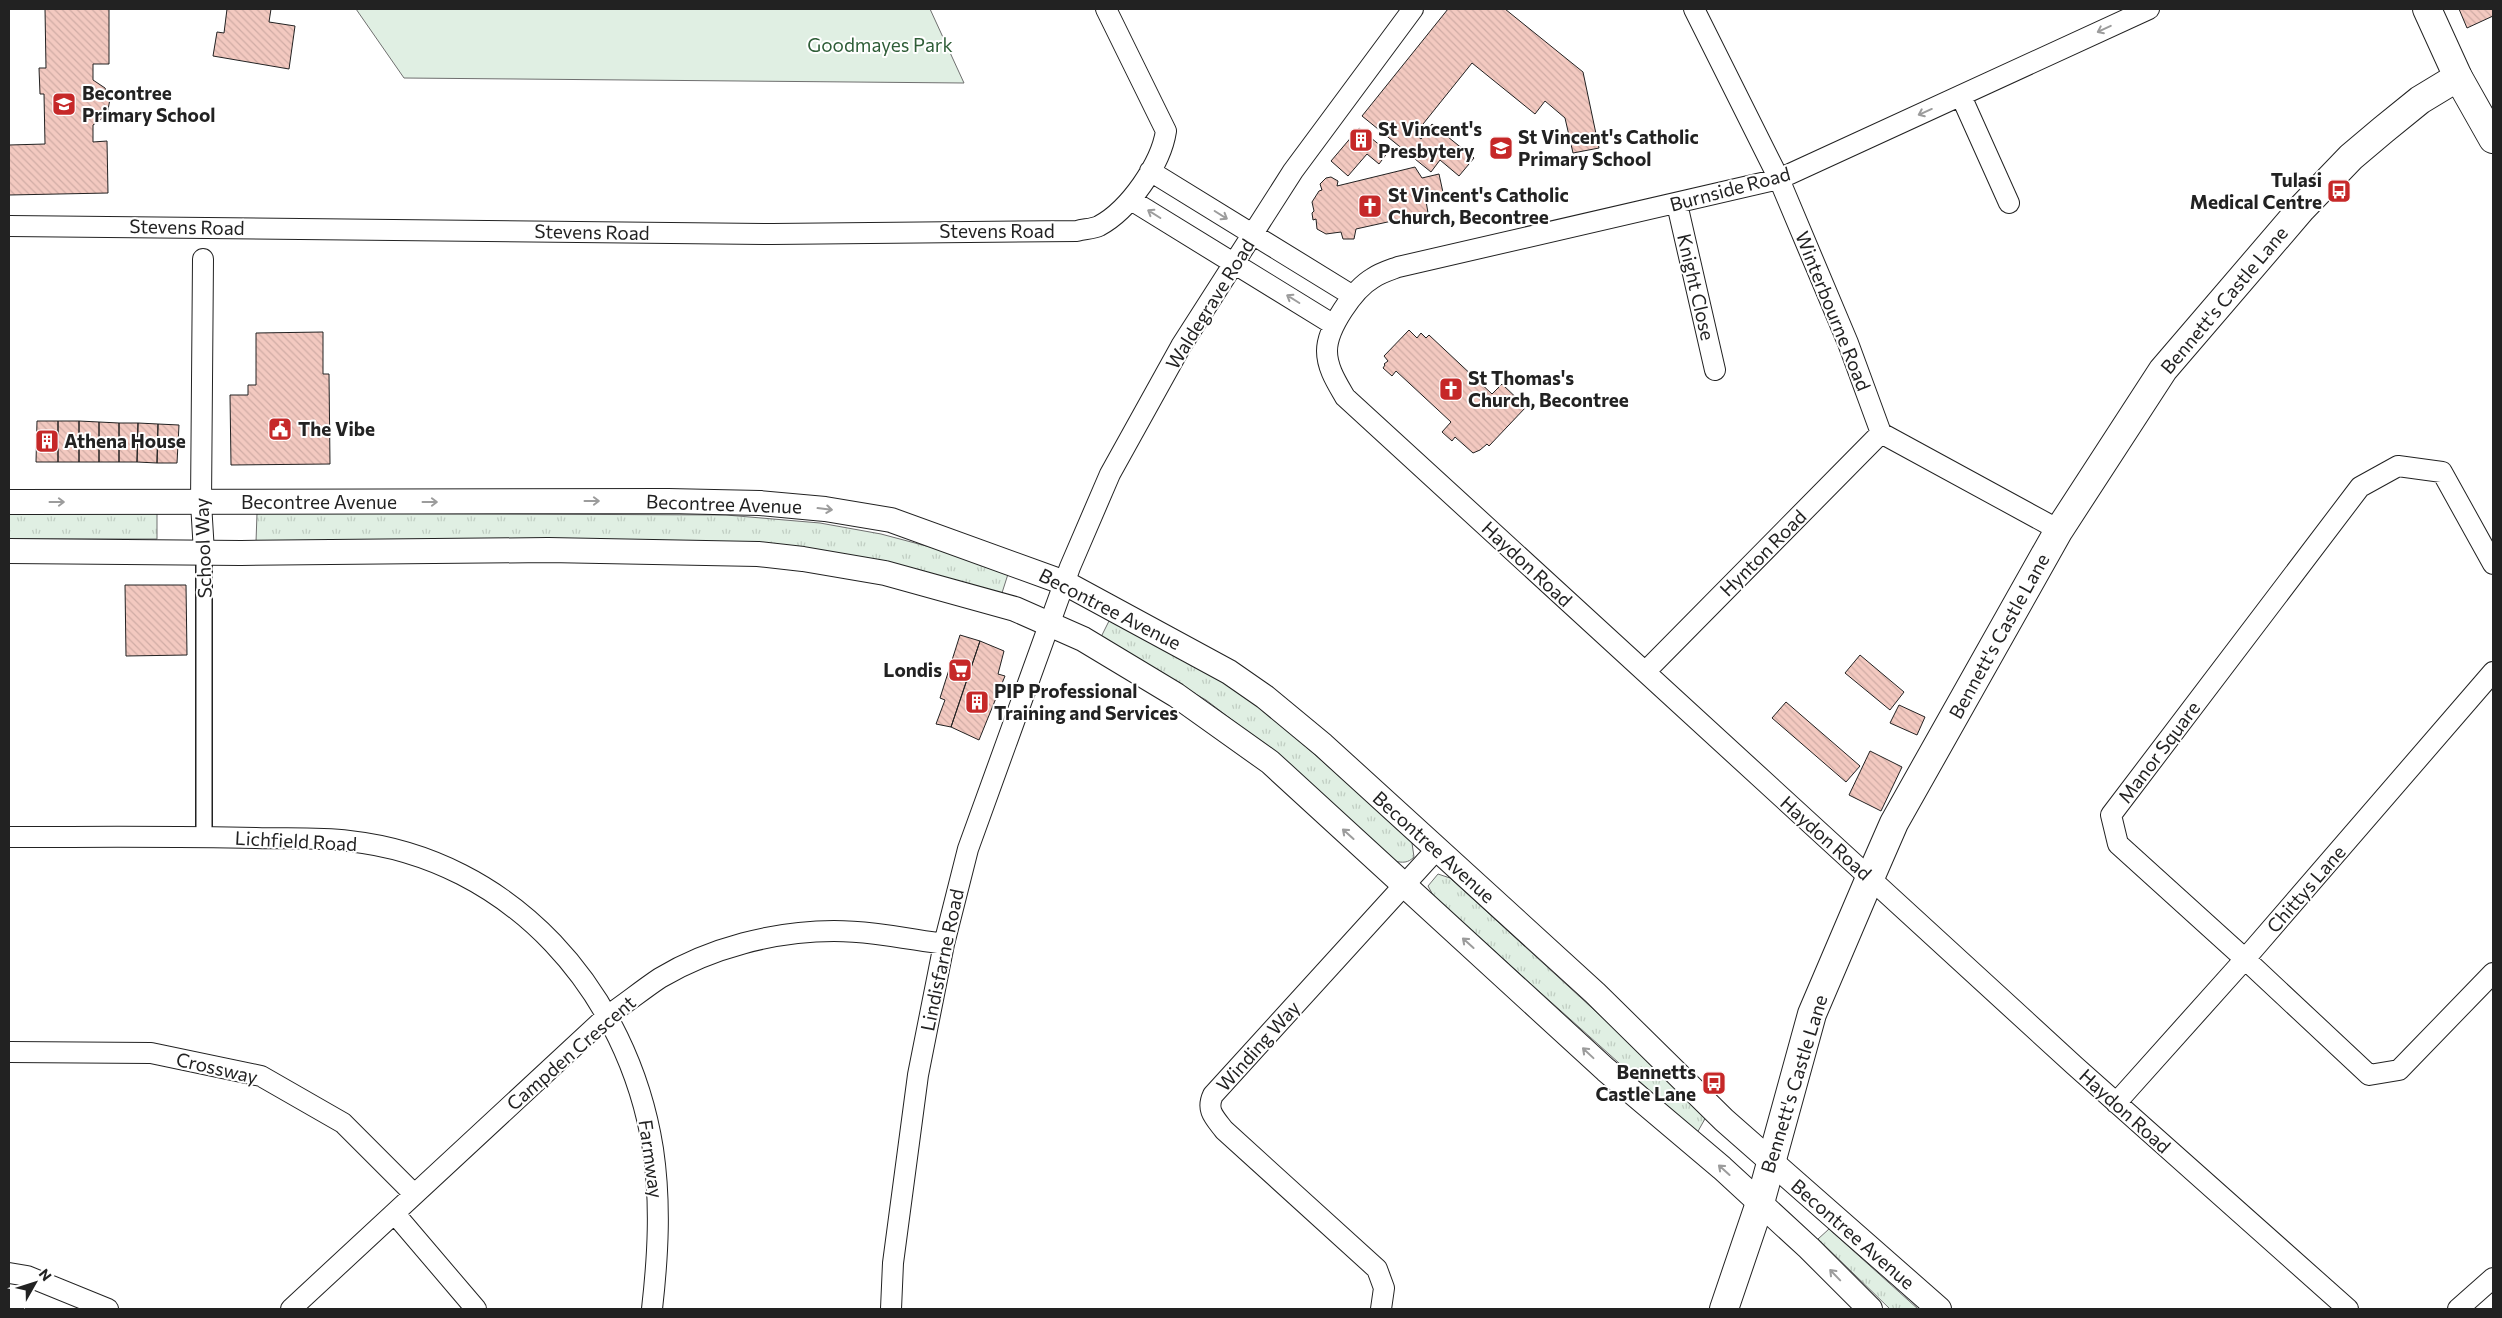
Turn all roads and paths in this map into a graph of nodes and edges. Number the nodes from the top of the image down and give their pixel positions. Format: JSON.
{"nodes":[{"id":1,"x":1106,"y":9,"type":"edge"},
{"id":2,"x":1413,"y":9,"type":"edge"},
{"id":3,"x":1694,"y":9,"type":"edge"},
{"id":4,"x":2148,"y":9,"type":"edge"},
{"id":5,"x":2427,"y":9,"type":"edge"},
{"id":6,"x":2458,"y":77,"type":"junction"},
{"id":7,"x":1962,"y":96,"type":"junction"},
{"id":8,"x":2493,"y":139,"type":"edge"},
{"id":9,"x":1150,"y":171,"type":"junction"},
{"id":10,"x":1779,"y":179,"type":"junction"},
{"id":11,"x":1131,"y":200,"type":"junction"},
{"id":12,"x":2009,"y":203,"type":"dead end"},
{"id":13,"x":1677,"y":204,"type":"junction"},
{"id":14,"x":9,"y":226,"type":"edge"},
{"id":15,"x":1253,"y":235,"type":"junction"},
{"id":16,"x":203,"y":259,"type":"dead end"},
{"id":17,"x":1235,"y":264,"type":"junction"},
{"id":18,"x":1353,"y":296,"type":"junction"},
{"id":19,"x":1334,"y":325,"type":"junction"},
{"id":20,"x":1327,"y":350,"type":"joint"},
{"id":21,"x":1715,"y":370,"type":"dead end"},
{"id":22,"x":1881,"y":433,"type":"junction"},
{"id":23,"x":9,"y":502,"type":"edge"},
{"id":24,"x":201,"y":503,"type":"junction"},
{"id":25,"x":2059,"y":530,"type":"junction"},
{"id":26,"x":9,"y":552,"type":"edge"},
{"id":27,"x":204,"y":552,"type":"junction"},
{"id":28,"x":2493,"y":564,"type":"edge"},
{"id":29,"x":1065,"y":583,"type":"junction"},
{"id":30,"x":1049,"y":623,"type":"junction"},
{"id":31,"x":1645,"y":672,"type":"junction"},
{"id":32,"x":2493,"y":672,"type":"edge"},
{"id":33,"x":9,"y":836,"type":"edge"},
{"id":34,"x":204,"y":837,"type":"junction"},
{"id":35,"x":1437,"y":849,"type":"junction"},
{"id":36,"x":1870,"y":878,"type":"junction"},
{"id":37,"x":1405,"y":885,"type":"junction"},
{"id":38,"x":944,"y":944,"type":"junction"},
{"id":39,"x":2245,"y":959,"type":"junction"},
{"id":40,"x":2493,"y":973,"type":"edge"},
{"id":41,"x":607,"y":1016,"type":"junction"},
{"id":42,"x":9,"y":1052,"type":"edge"},
{"id":43,"x":2116,"y":1103,"type":"junction"},
{"id":44,"x":1770,"y":1161,"type":"junction"},
{"id":45,"x":414,"y":1194,"type":"junction"},
{"id":46,"x":1760,"y":1203,"type":"junction"},
{"id":47,"x":396,"y":1214,"type":"junction"},
{"id":48,"x":9,"y":1273,"type":"edge"},
{"id":49,"x":2493,"y":1278,"type":"edge"},
{"id":50,"x":108,"y":1309,"type":"edge"},
{"id":51,"x":291,"y":1309,"type":"edge"},
{"id":52,"x":476,"y":1309,"type":"edge"},
{"id":53,"x":652,"y":1309,"type":"edge"},
{"id":54,"x":891,"y":1309,"type":"edge"},
{"id":55,"x":1381,"y":1309,"type":"edge"},
{"id":56,"x":1724,"y":1309,"type":"edge"},
{"id":57,"x":1870,"y":1309,"type":"edge"},
{"id":58,"x":1940,"y":1309,"type":"edge"},
{"id":59,"x":2348,"y":1309,"type":"edge"},
{"id":60,"x":2458,"y":1309,"type":"edge"}],
"edges":[{"from":1,"to":9,"type":"street","name":"Stevens Road"},
{"from":2,"to":15,"type":"street","name":"Waldegrave Road"},
{"from":3,"to":10,"type":"street","name":"Winterbourne Road"},
{"from":4,"to":7,"type":"street","name":"Burnside Road","one_way":true},
{"from":5,"to":6,"type":"main road"},
{"from":6,"to":8,"type":"main road"},
{"from":6,"to":25,"type":"main road","name":"Bennett's Castle Lane"},
{"from":7,"to":10,"type":"street","name":"Burnside Road","one_way":true},
{"from":7,"to":12,"type":"street"},
{"from":9,"to":11,"type":"street","name":"Stevens Road"},
{"from":9,"to":15,"type":"street","one_way":true},
{"from":10,"to":13,"type":"street","name":"Burnside Road"},
{"from":10,"to":22,"type":"street","name":"Winterbourne Road"},
{"from":11,"to":14,"type":"street","name":"Stevens Road"},
{"from":17,"to":11,"type":"street","one_way":true},
{"from":13,"to":18,"type":"street","name":"Burnside Road"},
{"from":13,"to":21,"type":"street","name":"Knight Close"},
{"from":15,"to":17,"type":"street","name":"Waldegrave Road"},
{"from":15,"to":18,"type":"street"},
{"from":16,"to":24,"type":"street","name":"School Way"},
{"from":19,"to":17,"type":"street","one_way":true},
{"from":17,"to":29,"type":"street","name":"Waldegrave Road"},
{"from":18,"to":19,"type":"street","name":"Burnside Road"},
{"from":19,"to":20,"type":"street","name":"Burnside Road"},
{"from":20,"to":31,"type":"street","name":"Haydon Road"},
{"from":22,"to":25,"type":"street"},
{"from":22,"to":31,"type":"street","name":"Hynton Road"},
{"from":23,"to":24,"type":"street","name":"Becontree Avenue","one_way":true},
{"from":24,"to":27,"type":"street","name":"School Way"},
{"from":24,"to":29,"type":"street","name":"Becontree Avenue","one_way":true},
{"from":25,"to":36,"type":"main road","name":"Bennett's Castle Lane"},
{"from":26,"to":27,"type":"street","name":"Becontree Avenue"},
{"from":27,"to":30,"type":"street","name":"Becontree Avenue"},
{"from":27,"to":34,"type":"street","name":"School Way"},
{"from":28,"to":39,"type":"street","name":"Manor Square"},
{"from":29,"to":30,"type":"street","name":"Waldegrave Road"},
{"from":29,"to":35,"type":"street","name":"Becontree Avenue"},
{"from":37,"to":30,"type":"street","name":"Becontree Avenue","one_way":true},
{"from":30,"to":38,"type":"street","name":"Lindisfarne Road"},
{"from":31,"to":36,"type":"street","name":"Haydon Road"},
{"from":32,"to":39,"type":"street","name":"Chittys Lane"},
{"from":33,"to":34,"type":"street","name":"Lichfield Road"},
{"from":34,"to":41,"type":"street","name":"Lichfield Road"},
{"from":35,"to":37,"type":"street","name":"Winding Way"},
{"from":35,"to":44,"type":"street","name":"Becontree Avenue"},
{"from":36,"to":43,"type":"street","name":"Haydon Road"},
{"from":36,"to":44,"type":"main road","name":"Bennett's Castle Lane"},
{"from":46,"to":37,"type":"street","name":"Becontree Avenue","one_way":true},
{"from":37,"to":55,"type":"street","name":"Winding Way"},
{"from":38,"to":41,"type":"street","name":"Campden Crescent"},
{"from":38,"to":54,"type":"street","name":"Lindisfarne Road"},
{"from":39,"to":40,"type":"street","name":"Manor Square"},
{"from":39,"to":43,"type":"street","name":"Chittys Lane"},
{"from":41,"to":45,"type":"street","name":"Campden Crescent"},
{"from":41,"to":53,"type":"street","name":"Farmway"},
{"from":42,"to":45,"type":"street","name":"Crossway"},
{"from":43,"to":59,"type":"street","name":"Haydon Road"},
{"from":44,"to":46,"type":"main road","name":"Bennett's Castle Lane"},
{"from":44,"to":58,"type":"street","name":"Becontree Avenue"},
{"from":45,"to":47,"type":"street","name":"Campden Crescent"},
{"from":46,"to":56,"type":"main road","name":"Bennett's Castle Lane"},
{"from":57,"to":46,"type":"street","name":"Becontree Avenue","one_way":true},
{"from":47,"to":51,"type":"street","name":"Campden Crescent"},
{"from":47,"to":52,"type":"street"},
{"from":48,"to":50,"type":"street"},
{"from":49,"to":60,"type":"street"}]}
